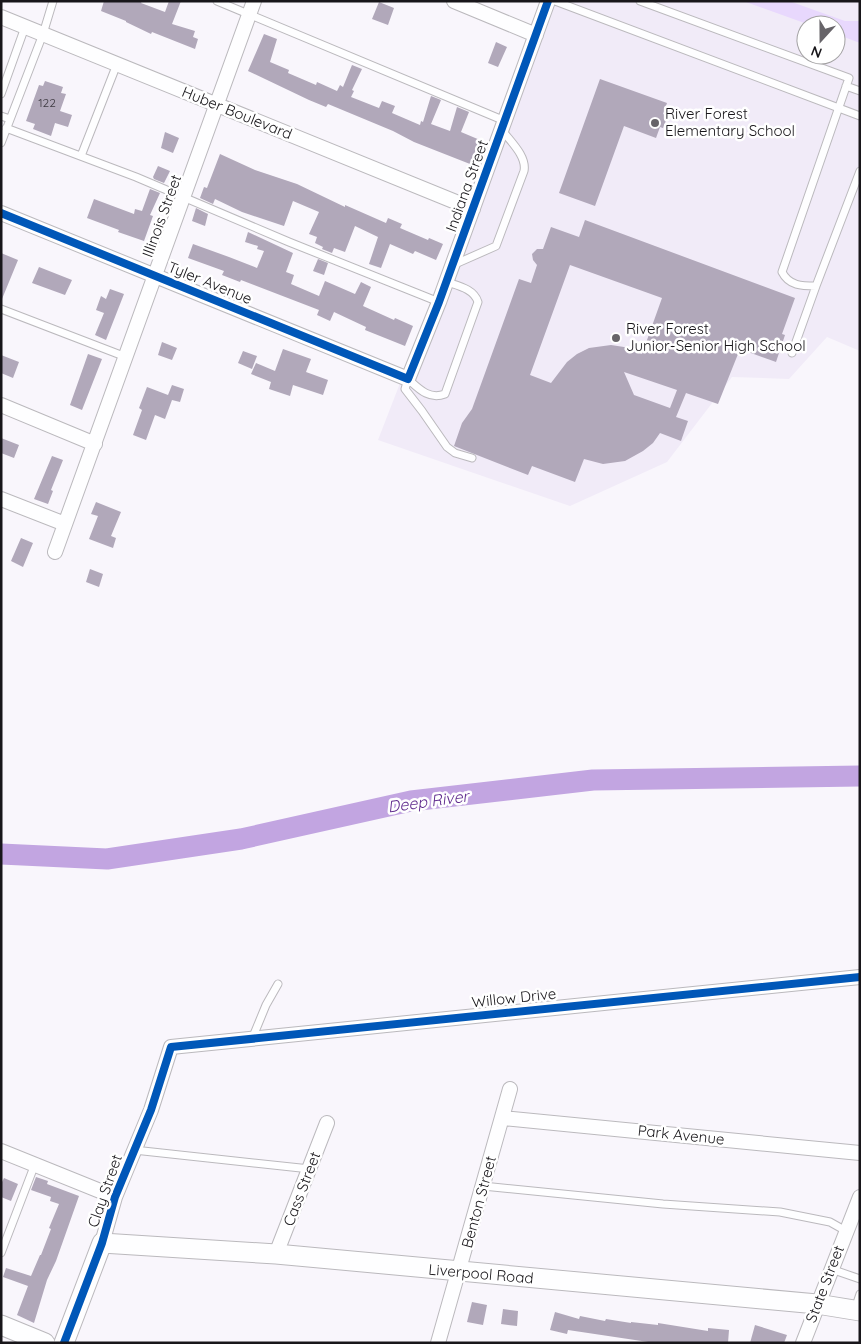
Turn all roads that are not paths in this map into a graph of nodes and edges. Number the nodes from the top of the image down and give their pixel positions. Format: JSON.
{"nodes":[{"id":1,"x":53,"y":1,"type":"edge"},
{"id":2,"x":217,"y":1,"type":"edge"},
{"id":3,"x":454,"y":1,"type":"edge"},
{"id":4,"x":548,"y":1,"type":"edge"},
{"id":5,"x":555,"y":1,"type":"edge"},
{"id":6,"x":640,"y":1,"type":"edge"},
{"id":7,"x":252,"y":8,"type":"edge"},
{"id":8,"x":1,"y":17,"type":"edge"},
{"id":9,"x":25,"y":27,"type":"junction"},
{"id":10,"x":43,"y":34,"type":"junction"},
{"id":11,"x":536,"y":35,"type":"junction"},
{"id":12,"x":117,"y":64,"type":"junction"},
{"id":13,"x":846,"y":86,"type":"junction"},
{"id":14,"x":860,"y":91,"type":"edge"},
{"id":15,"x":1,"y":94,"type":"edge"},
{"id":16,"x":217,"y":105,"type":"junction"},
{"id":17,"x":839,"y":108,"type":"junction"},
{"id":18,"x":1,"y":116,"type":"edge"},
{"id":19,"x":860,"y":116,"type":"edge"},
{"id":20,"x":10,"y":119,"type":"junction"},
{"id":21,"x":503,"y":125,"type":"junction"},
{"id":22,"x":6,"y":128,"type":"junction"},
{"id":23,"x":1,"y":143,"type":"edge"},
{"id":24,"x":81,"y":156,"type":"junction"},
{"id":25,"x":860,"y":171,"type":"edge"},
{"id":26,"x":184,"y":197,"type":"junction"},
{"id":27,"x":473,"y":210,"type":"junction"},
{"id":28,"x":1,"y":213,"type":"edge"},
{"id":29,"x":453,"y":265,"type":"junction"},
{"id":30,"x":156,"y":275,"type":"junction"},
{"id":31,"x":447,"y":282,"type":"junction"},
{"id":32,"x":816,"y":286,"type":"junction"},
{"id":33,"x":439,"y":302,"type":"junction"},
{"id":34,"x":1,"y":309,"type":"edge"},
{"id":35,"x":792,"y":353,"type":"dead end"},
{"id":36,"x":126,"y":357,"type":"junction"},
{"id":37,"x":408,"y":379,"type":"junction"},
{"id":38,"x":1,"y":405,"type":"edge"},
{"id":39,"x":94,"y":444,"type":"junction"},
{"id":40,"x":472,"y":458,"type":"dead end"},
{"id":41,"x":1,"y":499,"type":"edge"},
{"id":42,"x":65,"y":524,"type":"junction"},
{"id":43,"x":55,"y":552,"type":"dead end"},
{"id":44,"x":860,"y":977,"type":"edge"},
{"id":45,"x":278,"y":984,"type":"dead end"},
{"id":46,"x":252,"y":1038,"type":"junction"},
{"id":47,"x":171,"y":1047,"type":"joint"},
{"id":48,"x":510,"y":1089,"type":"dead end"},
{"id":49,"x":502,"y":1118,"type":"junction"},
{"id":50,"x":327,"y":1123,"type":"dead end"},
{"id":51,"x":134,"y":1150,"type":"junction"},
{"id":52,"x":1,"y":1151,"type":"edge"},
{"id":53,"x":860,"y":1153,"type":"edge"},
{"id":54,"x":34,"y":1164,"type":"junction"},
{"id":55,"x":310,"y":1169,"type":"junction"},
{"id":56,"x":483,"y":1186,"type":"junction"},
{"id":57,"x":115,"y":1197,"type":"junction"},
{"id":58,"x":860,"y":1197,"type":"edge"},
{"id":59,"x":846,"y":1231,"type":"junction"},
{"id":60,"x":5,"y":1234,"type":"edge"},
{"id":61,"x":102,"y":1244,"type":"junction"},
{"id":62,"x":1,"y":1253,"type":"edge"},
{"id":63,"x":276,"y":1254,"type":"junction"},
{"id":64,"x":831,"y":1269,"type":"junction"},
{"id":65,"x":460,"y":1272,"type":"junction"},
{"id":66,"x":860,"y":1278,"type":"edge"},
{"id":67,"x":817,"y":1304,"type":"junction"},
{"id":68,"x":858,"y":1305,"type":"edge"},
{"id":69,"x":1,"y":1325,"type":"edge"},
{"id":70,"x":45,"y":1343,"type":"edge"},
{"id":71,"x":64,"y":1343,"type":"edge"},
{"id":72,"x":438,"y":1343,"type":"edge"},
{"id":73,"x":803,"y":1343,"type":"edge"}],
"edges":[{"from":1,"to":10,"type":"lane"},
{"from":2,"to":7,"type":"lane"},
{"from":3,"to":11,"type":"street"},
{"from":4,"to":11,"type":"street","name":"Indiana Street"},
{"from":5,"to":17,"type":"lane"},
{"from":6,"to":13,"type":"lane"},
{"from":7,"to":16,"type":"street","name":"Illinois Street"},
{"from":7,"to":21,"type":"lane"},
{"from":8,"to":9,"type":"street","name":"Huber Boulevard"},
{"from":9,"to":10,"type":"street","name":"Huber Boulevard"},
{"from":9,"to":15,"type":"lane"},
{"from":10,"to":12,"type":"street","name":"Huber Boulevard"},
{"from":10,"to":20,"type":"lane"},
{"from":11,"to":21,"type":"street","name":"Indiana Street"},
{"from":12,"to":16,"type":"street","name":"Huber Boulevard"},
{"from":12,"to":24,"type":"lane"},
{"from":13,"to":14,"type":"lane"},
{"from":13,"to":17,"type":"lane"},
{"from":16,"to":26,"type":"street","name":"Illinois Street"},
{"from":16,"to":27,"type":"street","name":"Huber Boulevard"},
{"from":17,"to":19,"type":"lane"},
{"from":17,"to":32,"type":"lane"},
{"from":18,"to":20,"type":"lane"},
{"from":20,"to":22,"type":"lane"},
{"from":21,"to":27,"type":"street","name":"Indiana Street"},
{"from":21,"to":29,"type":"lane"},
{"from":22,"to":23,"type":"lane"},
{"from":22,"to":24,"type":"lane"},
{"from":24,"to":26,"type":"lane"},
{"from":25,"to":32,"type":"lane"},
{"from":26,"to":30,"type":"street","name":"Illinois Street"},
{"from":26,"to":33,"type":"lane"},
{"from":27,"to":29,"type":"street","name":"Indiana Street"},
{"from":28,"to":30,"type":"street","name":"Tyler Avenue"},
{"from":29,"to":31,"type":"street","name":"Indiana Street"},
{"from":30,"to":36,"type":"street","name":"Illinois Street"},
{"from":30,"to":37,"type":"street","name":"Tyler Avenue"},
{"from":31,"to":33,"type":"street","name":"Indiana Street"},
{"from":31,"to":37,"type":"lane"},
{"from":32,"to":35,"type":"lane"},
{"from":33,"to":37,"type":"street","name":"Indiana Street"},
{"from":34,"to":36,"type":"lane"},
{"from":36,"to":39,"type":"street","name":"Illinois Street"},
{"from":37,"to":40,"type":"lane"},
{"from":38,"to":39,"type":"street"},
{"from":39,"to":42,"type":"street","name":"Illinois Street"},
{"from":41,"to":42,"type":"street"},
{"from":42,"to":43,"type":"street","name":"Illinois Street"},
{"from":44,"to":46,"type":"street","name":"Willow Drive"},
{"from":45,"to":46,"type":"lane"},
{"from":46,"to":47,"type":"street","name":"Willow Drive"},
{"from":47,"to":51,"type":"street","name":"Clay Street"},
{"from":48,"to":49,"type":"street","name":"Benton Street"},
{"from":49,"to":53,"type":"street","name":"Park Avenue"},
{"from":49,"to":56,"type":"street","name":"Benton Street"},
{"from":50,"to":55,"type":"street","name":"Cass Street"},
{"from":51,"to":55,"type":"lane"},
{"from":51,"to":57,"type":"street","name":"Clay Street"},
{"from":52,"to":54,"type":"street"},
{"from":54,"to":57,"type":"street"},
{"from":54,"to":60,"type":"lane"},
{"from":55,"to":63,"type":"street","name":"Cass Street"},
{"from":56,"to":59,"type":"lane"},
{"from":56,"to":65,"type":"street","name":"Benton Street"},
{"from":57,"to":61,"type":"street","name":"Clay Street"},
{"from":58,"to":59,"type":"street","name":"State Street"},
{"from":59,"to":64,"type":"street","name":"State Street"},
{"from":60,"to":62,"type":"lane"},
{"from":61,"to":63,"type":"street","name":"Liverpool Road"},
{"from":61,"to":71,"type":"street","name":"Clay Street"},
{"from":63,"to":65,"type":"street","name":"Liverpool Road"},
{"from":64,"to":66,"type":"lane"},
{"from":64,"to":67,"type":"street","name":"State Street"},
{"from":65,"to":67,"type":"street","name":"Liverpool Road"},
{"from":65,"to":72,"type":"street","name":"Benton Street"},
{"from":67,"to":68,"type":"street","name":"Liverpool Road"},
{"from":67,"to":73,"type":"street","name":"State Street"},
{"from":69,"to":70,"type":"street"}]}
